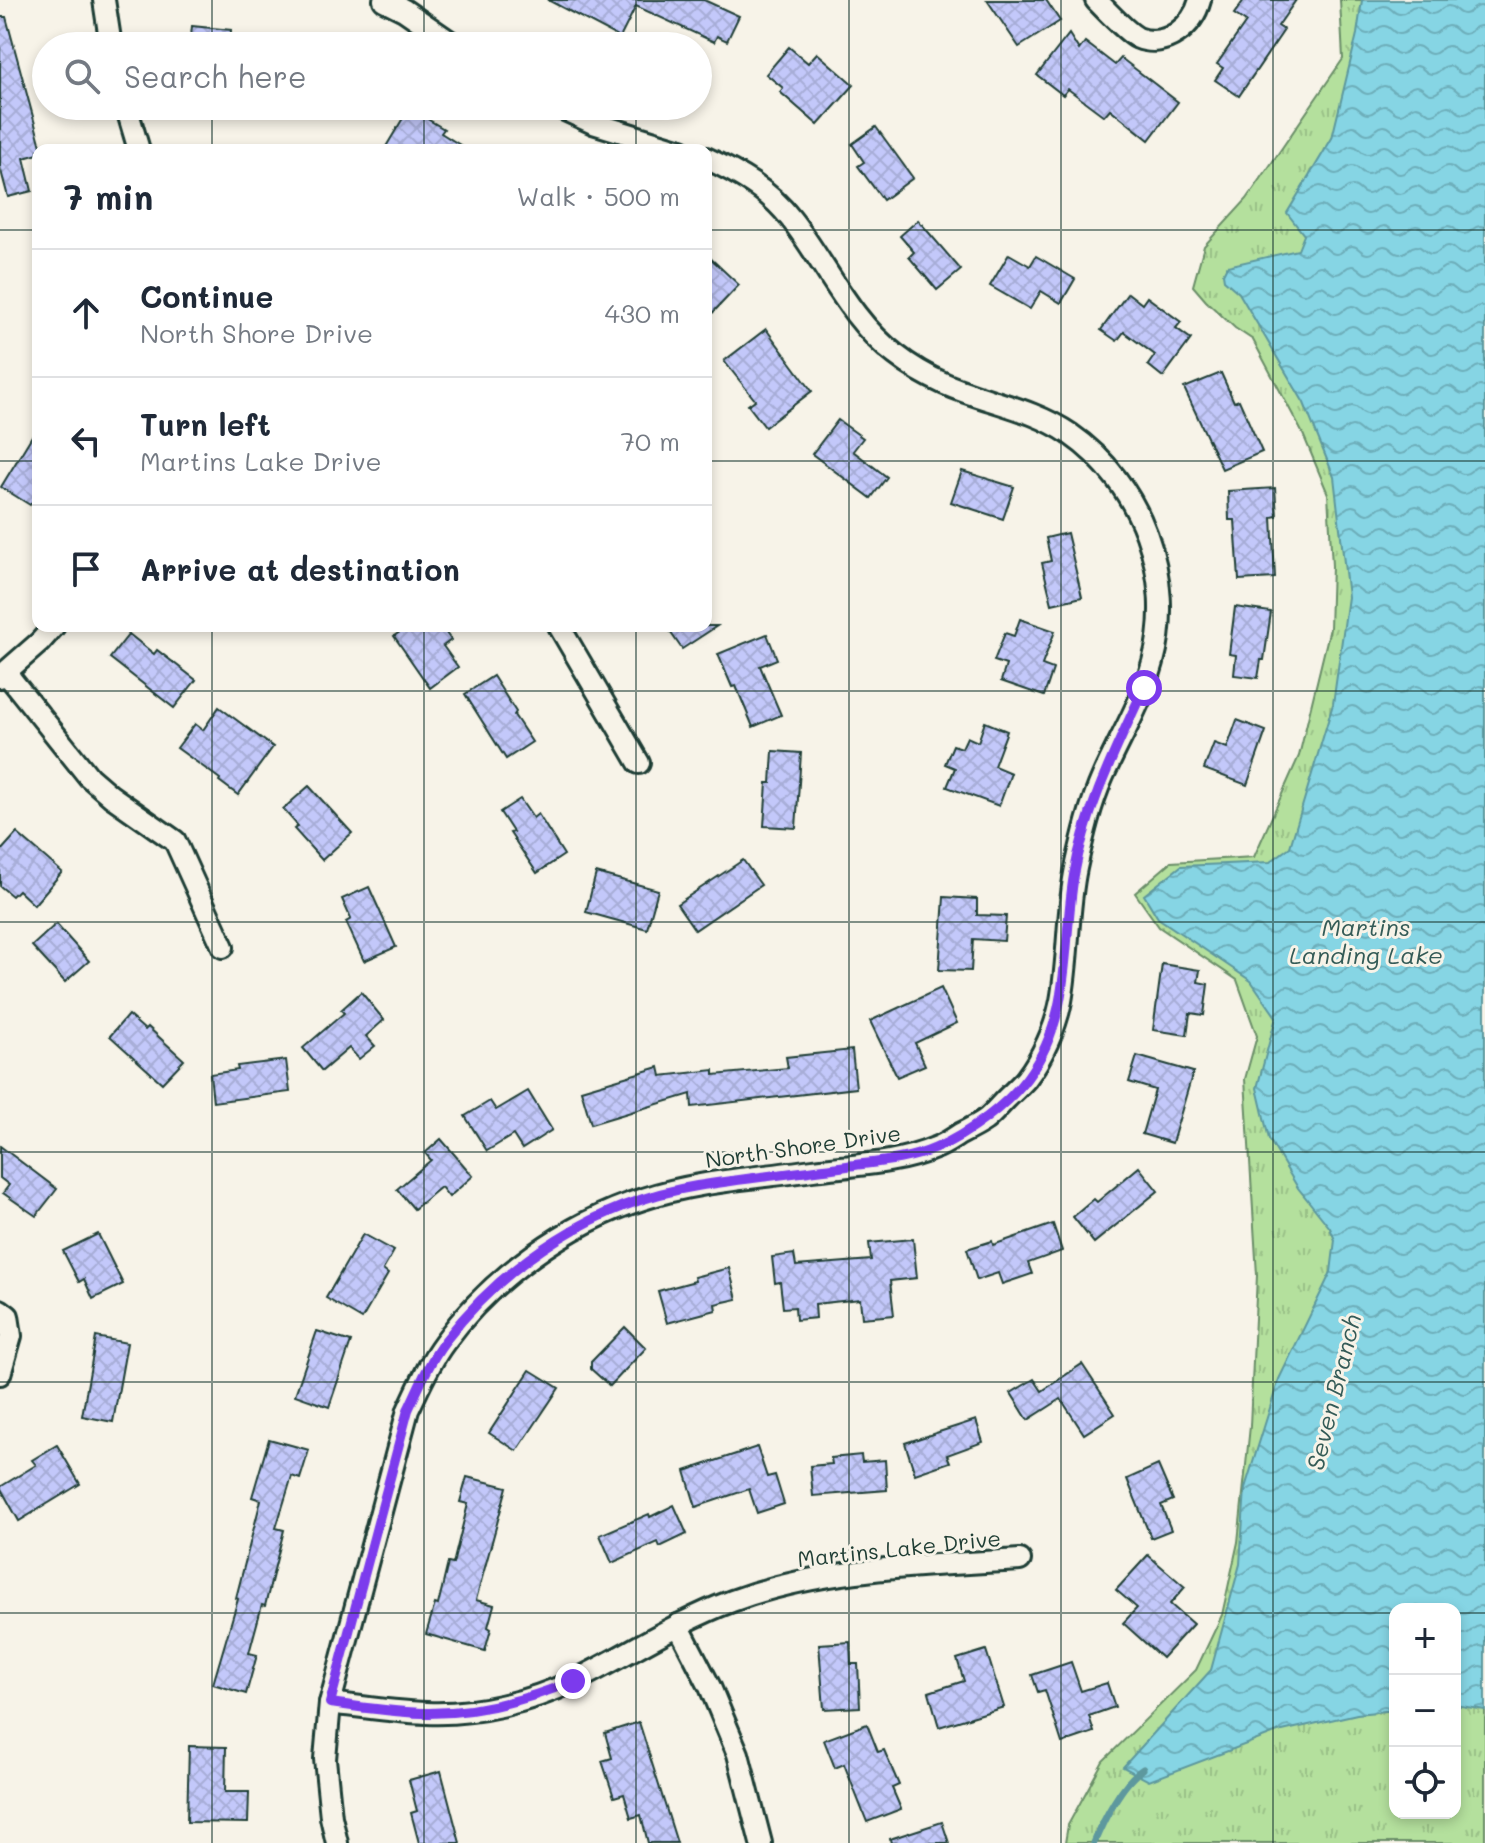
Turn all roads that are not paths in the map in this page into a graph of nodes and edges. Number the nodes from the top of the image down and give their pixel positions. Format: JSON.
{"nodes":[{"id":1,"x":104,"y":0,"type":"edge"},
{"id":2,"x":384,"y":0,"type":"edge"},
{"id":3,"x":1096,"y":0,"type":"edge"},
{"id":4,"x":1200,"y":0,"type":"edge"},
{"id":5,"x":109,"y":32,"type":"edge"},
{"id":6,"x":436,"y":32,"type":"edge"},
{"id":7,"x":130,"y":120,"type":"edge"},
{"id":8,"x":586,"y":120,"type":"edge"},
{"id":9,"x":137,"y":144,"type":"edge"},
{"id":10,"x":661,"y":144,"type":"edge"},
{"id":11,"x":712,"y":161,"type":"edge"},
{"id":12,"x":48,"y":632,"type":"edge"},
{"id":13,"x":563,"y":632,"type":"edge"},
{"id":14,"x":3,"y":675,"type":"edge"},
{"id":15,"x":639,"y":763,"type":"dead end"},
{"id":16,"x":223,"y":947,"type":"dead end"},
{"id":17,"x":0,"y":1310,"type":"edge"},
{"id":18,"x":0,"y":1374,"type":"edge"},
{"id":19,"x":1020,"y":1560,"type":"dead end"},
{"id":20,"x":678,"y":1625,"type":"junction"},
{"id":21,"x":330,"y":1703,"type":"junction"},
{"id":22,"x":337,"y":1843,"type":"edge"},
{"id":23,"x":761,"y":1843,"type":"edge"}],
"edges":[{"from":1,"to":5,"type":"street"},
{"from":2,"to":6,"type":"street"},
{"from":3,"to":4,"type":"street"},
{"from":7,"to":9,"type":"street"},
{"from":8,"to":10,"type":"street"},
{"from":11,"to":21,"type":"street","name":"North Shore Drive"},
{"from":12,"to":14,"type":"street"},
{"from":13,"to":15,"type":"street"},
{"from":14,"to":16,"type":"street"},
{"from":17,"to":18,"type":"street"},
{"from":19,"to":20,"type":"street","name":"Martins Lake Drive"},
{"from":20,"to":21,"type":"street","name":"Martins Lake Drive"},
{"from":20,"to":23,"type":"street"},
{"from":21,"to":22,"type":"street","name":"North Shore Drive"}]}
